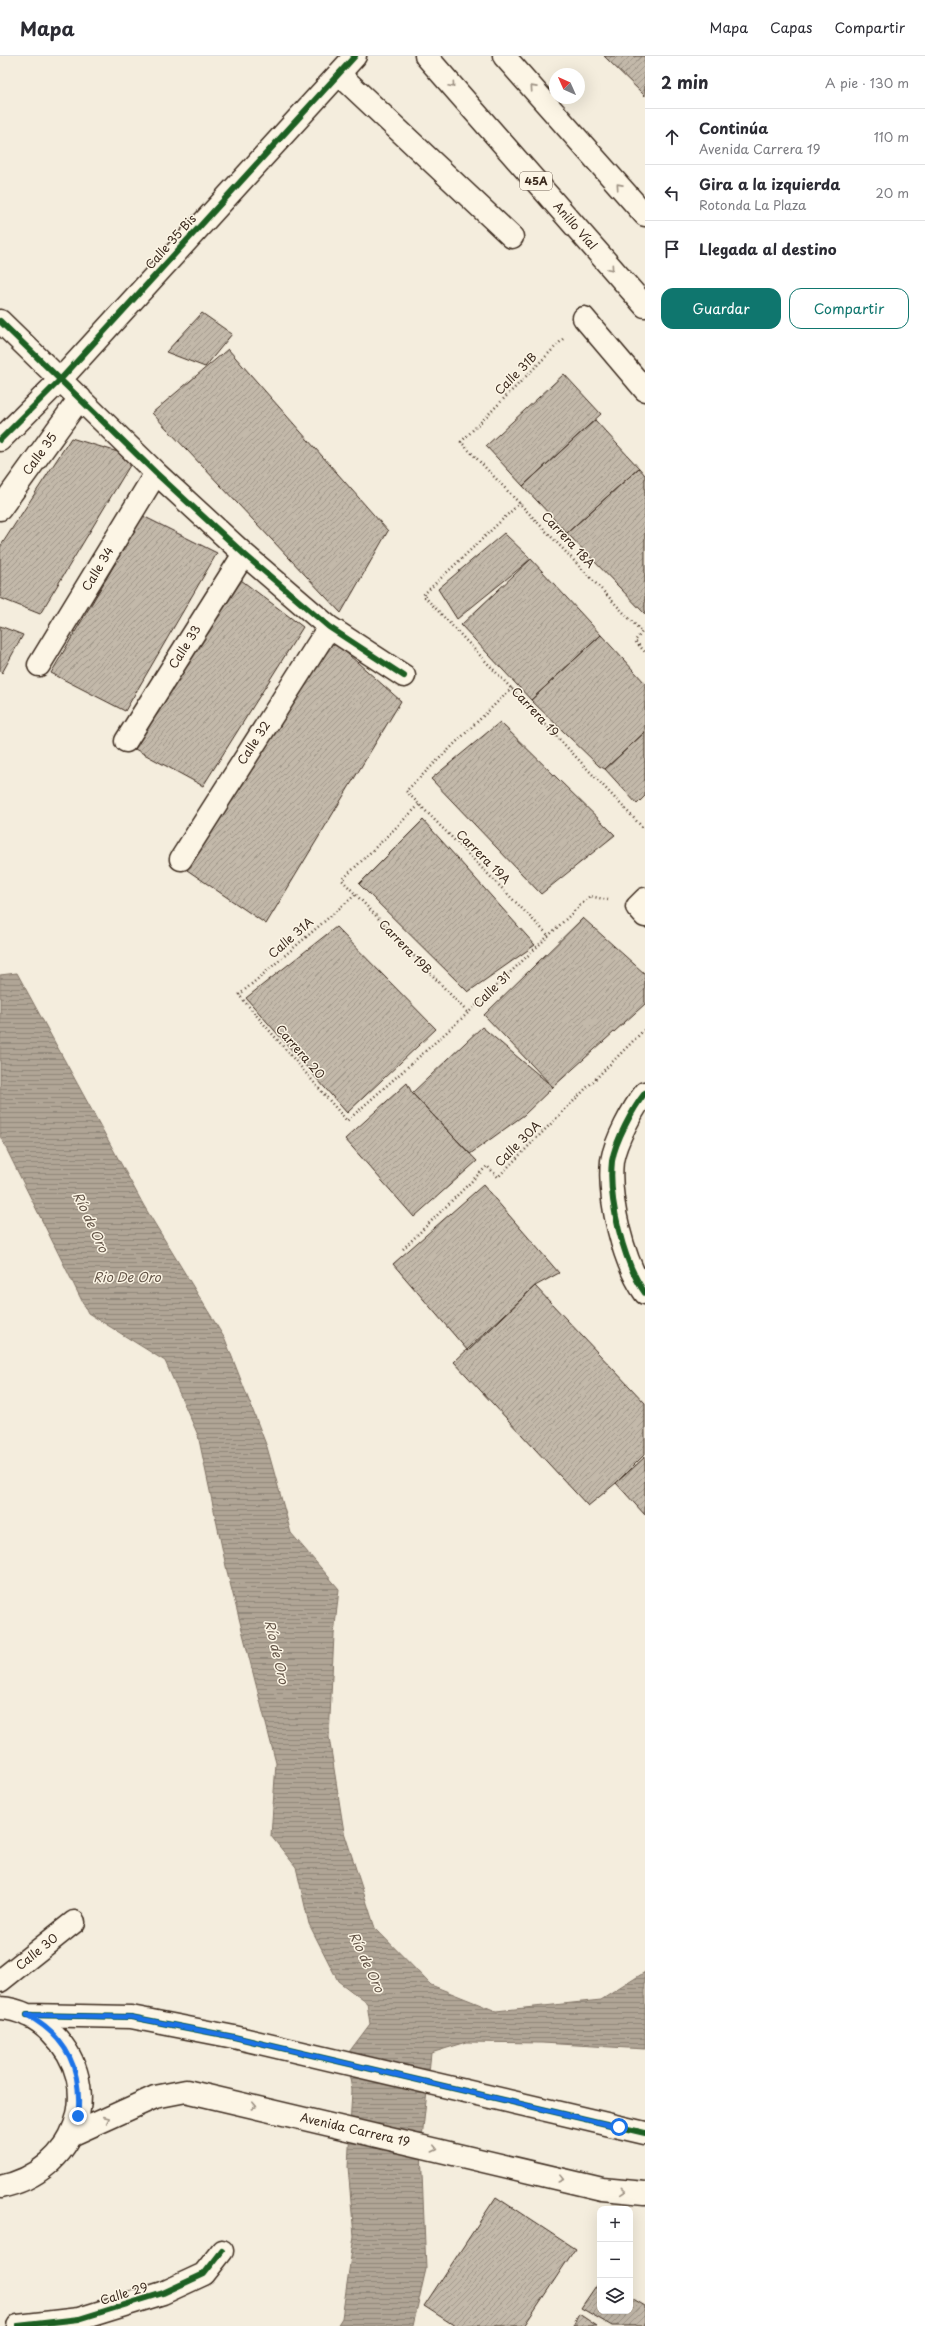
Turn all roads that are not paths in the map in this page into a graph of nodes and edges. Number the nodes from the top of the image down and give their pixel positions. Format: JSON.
{"nodes":[{"id":1,"x":356,"y":56,"type":"edge"},
{"id":2,"x":426,"y":56,"type":"edge"},
{"id":3,"x":504,"y":56,"type":"edge"},
{"id":4,"x":339,"y":74,"type":"junction"},
{"id":5,"x":645,"y":215,"type":"edge"},
{"id":6,"x":512,"y":237,"type":"dead end"},
{"id":7,"x":645,"y":306,"type":"edge"},
{"id":8,"x":584,"y":318,"type":"road end"},
{"id":9,"x":0,"y":321,"type":"edge"},
{"id":10,"x":60,"y":380,"type":"junction"},
{"id":11,"x":645,"y":390,"type":"edge"},
{"id":12,"x":80,"y":398,"type":"junction"},
{"id":13,"x":0,"y":440,"type":"edge"},
{"id":14,"x":156,"y":473,"type":"junction"},
{"id":15,"x":0,"y":509,"type":"edge"},
{"id":16,"x":244,"y":554,"type":"junction"},
{"id":17,"x":329,"y":627,"type":"junction"},
{"id":18,"x":40,"y":665,"type":"dead end"},
{"id":19,"x":404,"y":676,"type":"dead end"},
{"id":20,"x":126,"y":741,"type":"dead end"},
{"id":21,"x":181,"y":859,"type":"dead end"},
{"id":22,"x":645,"y":1093,"type":"edge"},
{"id":23,"x":645,"y":1293,"type":"edge"},
{"id":24,"x":74,"y":1922,"type":"dead end"},
{"id":25,"x":0,"y":1981,"type":"edge"},
{"id":26,"x":0,"y":2008,"type":"edge"},
{"id":27,"x":27,"y":2015,"type":"junction"},
{"id":28,"x":645,"y":2133,"type":"edge"},
{"id":29,"x":71,"y":2135,"type":"junction"},
{"id":30,"x":7,"y":2186,"type":"edge"},
{"id":31,"x":645,"y":2193,"type":"edge"},
{"id":32,"x":0,"y":2204,"type":"edge"},
{"id":33,"x":222,"y":2251,"type":"dead end"},
{"id":34,"x":18,"y":2326,"type":"edge"}],
"edges":[{"from":1,"to":4,"type":"main road","name":"Calle 35 Bis"},
{"from":2,"to":7,"type":"main road","name":"Anillo Víal","number":"45A","one_way":true},
{"from":5,"to":3,"type":"main road","one_way":true},
{"from":4,"to":6,"type":"main road"},
{"from":4,"to":10,"type":"main road","name":"Calle 35 Bis"},
{"from":8,"to":11,"type":"main road"},
{"from":9,"to":10,"type":"main road"},
{"from":10,"to":12,"type":"main road"},
{"from":10,"to":13,"type":"main road","name":"Calle 35 Bis"},
{"from":12,"to":14,"type":"main road"},
{"from":12,"to":15,"type":"main road","name":"Calle 35"},
{"from":14,"to":16,"type":"main road"},
{"from":14,"to":18,"type":"main road","name":"Calle 34"},
{"from":16,"to":17,"type":"main road"},
{"from":16,"to":20,"type":"main road","name":"Calle 33"},
{"from":17,"to":19,"type":"main road"},
{"from":17,"to":21,"type":"main road","name":"Calle 32"},
{"from":22,"to":23,"type":"main road"},
{"from":24,"to":25,"type":"main road","name":"Calle 30"},
{"from":26,"to":27,"type":"main road"},
{"from":27,"to":28,"type":"main road"},
{"from":27,"to":29,"type":"main road"},
{"from":29,"to":30,"type":"main road"},
{"from":29,"to":31,"type":"main road","name":"Avenida Carrera 19","one_way":true},
{"from":30,"to":32,"type":"main road"},
{"from":33,"to":34,"type":"main road","name":"Calle 29"}]}
